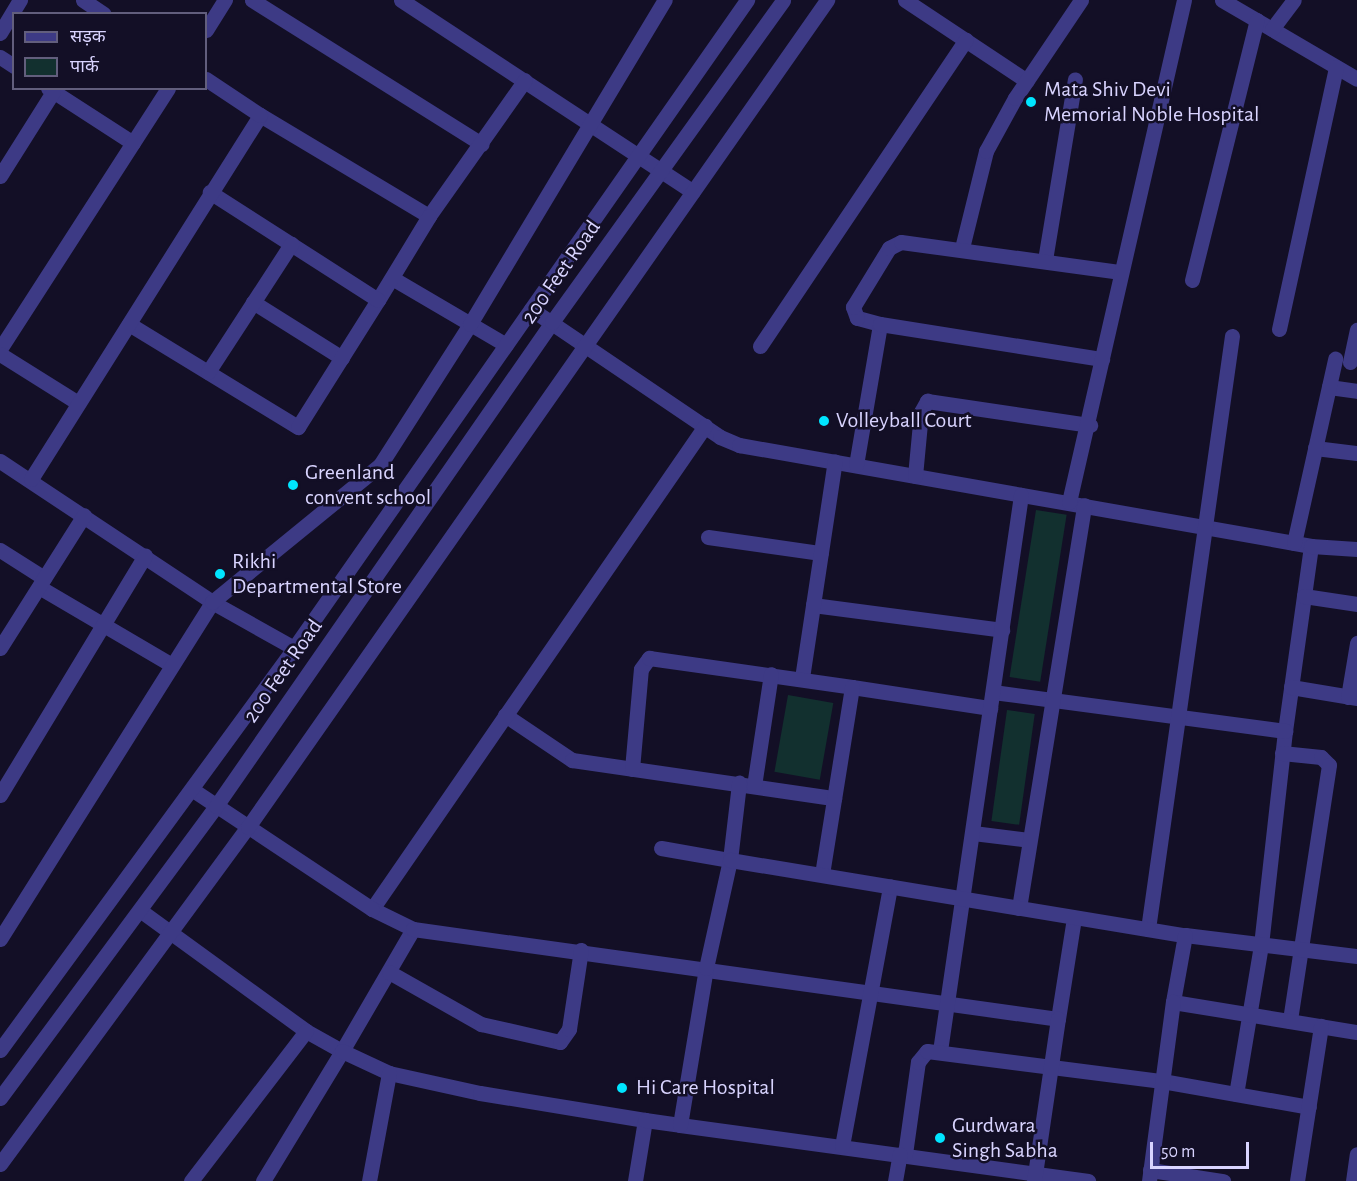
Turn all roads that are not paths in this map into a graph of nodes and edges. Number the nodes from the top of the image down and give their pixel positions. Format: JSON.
{"nodes":[{"id":1,"x":83,"y":0,"type":"edge"},
{"id":2,"x":225,"y":0,"type":"edge"},
{"id":3,"x":252,"y":0,"type":"edge"},
{"id":4,"x":401,"y":0,"type":"edge"},
{"id":5,"x":665,"y":0,"type":"edge"},
{"id":6,"x":747,"y":0,"type":"edge"},
{"id":7,"x":783,"y":0,"type":"edge"},
{"id":8,"x":827,"y":0,"type":"edge"},
{"id":9,"x":905,"y":0,"type":"edge"},
{"id":10,"x":1082,"y":0,"type":"edge"},
{"id":11,"x":1184,"y":0,"type":"edge"},
{"id":12,"x":1222,"y":0,"type":"edge"},
{"id":13,"x":1294,"y":0,"type":"edge"},
{"id":14,"x":101,"y":12,"type":"edge"},
{"id":15,"x":12,"y":13,"type":"edge"},
{"id":16,"x":1257,"y":20,"type":"junction"},
{"id":17,"x":207,"y":28,"type":"edge"},
{"id":18,"x":1272,"y":29,"type":"junction"},
{"id":19,"x":0,"y":33,"type":"edge"},
{"id":20,"x":966,"y":40,"type":"junction"},
{"id":21,"x":1336,"y":67,"type":"junction"},
{"id":22,"x":1356,"y":77,"type":"edge"},
{"id":23,"x":1075,"y":79,"type":"dead end"},
{"id":24,"x":207,"y":80,"type":"edge"},
{"id":25,"x":525,"y":80,"type":"junction"},
{"id":26,"x":1027,"y":81,"type":"junction"},
{"id":27,"x":51,"y":90,"type":"edge"},
{"id":28,"x":167,"y":90,"type":"edge"},
{"id":29,"x":260,"y":115,"type":"junction"},
{"id":30,"x":591,"y":124,"type":"junction"},
{"id":31,"x":133,"y":143,"type":"junction"},
{"id":32,"x":482,"y":144,"type":"junction"},
{"id":33,"x":638,"y":154,"type":"junction"},
{"id":34,"x":662,"y":169,"type":"junction"},
{"id":35,"x":0,"y":176,"type":"edge"},
{"id":36,"x":210,"y":192,"type":"junction"},
{"id":37,"x":693,"y":192,"type":"junction"},
{"id":38,"x":429,"y":216,"type":"junction"},
{"id":39,"x":291,"y":244,"type":"junction"},
{"id":40,"x":962,"y":248,"type":"junction"},
{"id":41,"x":1045,"y":260,"type":"junction"},
{"id":42,"x":1119,"y":272,"type":"junction"},
{"id":43,"x":392,"y":279,"type":"junction"},
{"id":44,"x":1192,"y":280,"type":"dead end"},
{"id":45,"x":378,"y":300,"type":"junction"},
{"id":46,"x":253,"y":302,"type":"junction"},
{"id":47,"x":531,"y":309,"type":"junction"},
{"id":48,"x":552,"y":322,"type":"junction"},
{"id":49,"x":129,"y":324,"type":"junction"},
{"id":50,"x":470,"y":324,"type":"junction"},
{"id":51,"x":880,"y":324,"type":"junction"},
{"id":52,"x":1278,"y":329,"type":"dead end"},
{"id":53,"x":1357,"y":330,"type":"edge"},
{"id":54,"x":1232,"y":336,"type":"dead end"},
{"id":55,"x":506,"y":345,"type":"junction"},
{"id":56,"x":586,"y":345,"type":"junction"},
{"id":57,"x":760,"y":346,"type":"dead end"},
{"id":58,"x":0,"y":352,"type":"edge"},
{"id":59,"x":342,"y":358,"type":"junction"},
{"id":60,"x":1102,"y":360,"type":"junction"},
{"id":61,"x":208,"y":372,"type":"junction"},
{"id":62,"x":1329,"y":387,"type":"junction"},
{"id":63,"x":1357,"y":391,"type":"edge"},
{"id":64,"x":78,"y":404,"type":"junction"},
{"id":65,"x":1090,"y":425,"type":"junction"},
{"id":66,"x":705,"y":426,"type":"junction"},
{"id":67,"x":1315,"y":448,"type":"junction"},
{"id":68,"x":1357,"y":453,"type":"edge"},
{"id":69,"x":0,"y":461,"type":"edge"},
{"id":70,"x":835,"y":461,"type":"junction"},
{"id":71,"x":856,"y":465,"type":"junction"},
{"id":72,"x":915,"y":476,"type":"junction"},
{"id":73,"x":31,"y":479,"type":"junction"},
{"id":74,"x":1021,"y":495,"type":"junction"},
{"id":75,"x":1076,"y":504,"type":"junction"},
{"id":76,"x":84,"y":515,"type":"junction"},
{"id":77,"x":1203,"y":527,"type":"junction"},
{"id":78,"x":708,"y":537,"type":"dead end"},
{"id":79,"x":1294,"y":543,"type":"junction"},
{"id":80,"x":1311,"y":546,"type":"junction"},
{"id":81,"x":1357,"y":549,"type":"edge"},
{"id":82,"x":0,"y":550,"type":"edge"},
{"id":83,"x":821,"y":553,"type":"junction"},
{"id":84,"x":145,"y":556,"type":"junction"},
{"id":85,"x":42,"y":582,"type":"junction"},
{"id":86,"x":1304,"y":596,"type":"junction"},
{"id":87,"x":212,"y":602,"type":"junction"},
{"id":88,"x":1357,"y":604,"type":"edge"},
{"id":89,"x":813,"y":605,"type":"junction"},
{"id":90,"x":103,"y":626,"type":"junction"},
{"id":91,"x":1002,"y":630,"type":"junction"},
{"id":92,"x":2,"y":642,"type":"edge"},
{"id":93,"x":1357,"y":643,"type":"edge"},
{"id":94,"x":294,"y":648,"type":"junction"},
{"id":95,"x":172,"y":665,"type":"junction"},
{"id":96,"x":771,"y":674,"type":"junction"},
{"id":97,"x":802,"y":678,"type":"junction"},
{"id":98,"x":852,"y":687,"type":"junction"},
{"id":99,"x":1291,"y":687,"type":"junction"},
{"id":100,"x":993,"y":692,"type":"junction"},
{"id":101,"x":1352,"y":698,"type":"edge"},
{"id":102,"x":1050,"y":699,"type":"junction"},
{"id":103,"x":990,"y":708,"type":"junction"},
{"id":104,"x":506,"y":715,"type":"junction"},
{"id":105,"x":1179,"y":717,"type":"junction"},
{"id":106,"x":1285,"y":731,"type":"junction"},
{"id":107,"x":1282,"y":753,"type":"junction"},
{"id":108,"x":632,"y":769,"type":"junction"},
{"id":109,"x":746,"y":784,"type":"junction"},
{"id":110,"x":193,"y":790,"type":"junction"},
{"id":111,"x":0,"y":795,"type":"edge"},
{"id":112,"x":834,"y":798,"type":"junction"},
{"id":113,"x":216,"y":806,"type":"junction"},
{"id":114,"x":249,"y":827,"type":"junction"},
{"id":115,"x":973,"y":833,"type":"junction"},
{"id":116,"x":1029,"y":840,"type":"junction"},
{"id":117,"x":661,"y":848,"type":"dead end"},
{"id":118,"x":730,"y":860,"type":"junction"},
{"id":119,"x":822,"y":874,"type":"junction"},
{"id":120,"x":890,"y":886,"type":"junction"},
{"id":121,"x":963,"y":898,"type":"junction"},
{"id":122,"x":1019,"y":908,"type":"junction"},
{"id":123,"x":372,"y":909,"type":"junction"},
{"id":124,"x":141,"y":911,"type":"junction"},
{"id":125,"x":1074,"y":918,"type":"junction"},
{"id":126,"x":413,"y":929,"type":"junction"},
{"id":127,"x":1149,"y":929,"type":"junction"},
{"id":128,"x":172,"y":933,"type":"junction"},
{"id":129,"x":1185,"y":935,"type":"junction"},
{"id":130,"x":0,"y":939,"type":"edge"},
{"id":131,"x":1261,"y":945,"type":"junction"},
{"id":132,"x":580,"y":950,"type":"junction"},
{"id":133,"x":1299,"y":950,"type":"junction"},
{"id":134,"x":1357,"y":956,"type":"edge"},
{"id":135,"x":706,"y":968,"type":"junction"},
{"id":136,"x":388,"y":972,"type":"junction"},
{"id":137,"x":871,"y":993,"type":"junction"},
{"id":138,"x":1173,"y":1002,"type":"junction"},
{"id":139,"x":949,"y":1005,"type":"junction"},
{"id":140,"x":1249,"y":1014,"type":"junction"},
{"id":141,"x":1058,"y":1019,"type":"junction"},
{"id":142,"x":1290,"y":1021,"type":"junction"},
{"id":143,"x":1321,"y":1026,"type":"junction"},
{"id":144,"x":306,"y":1031,"type":"junction"},
{"id":145,"x":1357,"y":1032,"type":"edge"},
{"id":146,"x":0,"y":1050,"type":"edge"},
{"id":147,"x":342,"y":1051,"type":"junction"},
{"id":148,"x":940,"y":1051,"type":"junction"},
{"id":149,"x":1051,"y":1066,"type":"junction"},
{"id":150,"x":389,"y":1073,"type":"junction"},
{"id":151,"x":1162,"y":1081,"type":"junction"},
{"id":152,"x":1236,"y":1094,"type":"junction"},
{"id":153,"x":0,"y":1098,"type":"edge"},
{"id":154,"x":1309,"y":1107,"type":"junction"},
{"id":155,"x":645,"y":1120,"type":"junction"},
{"id":156,"x":680,"y":1125,"type":"junction"},
{"id":157,"x":842,"y":1146,"type":"junction"},
{"id":158,"x":902,"y":1154,"type":"junction"},
{"id":159,"x":1357,"y":1154,"type":"edge"},
{"id":160,"x":0,"y":1164,"type":"edge"},
{"id":161,"x":1035,"y":1176,"type":"edge"},
{"id":162,"x":1150,"y":1176,"type":"edge"},
{"id":163,"x":191,"y":1181,"type":"edge"},
{"id":164,"x":263,"y":1181,"type":"edge"},
{"id":165,"x":369,"y":1181,"type":"edge"},
{"id":166,"x":635,"y":1181,"type":"edge"},
{"id":167,"x":895,"y":1181,"type":"edge"},
{"id":168,"x":1088,"y":1181,"type":"edge"},
{"id":169,"x":1223,"y":1181,"type":"edge"},
{"id":170,"x":1297,"y":1181,"type":"edge"},
{"id":171,"x":1353,"y":1181,"type":"edge"}],
"edges":[{"from":1,"to":14,"type":"street"},
{"from":2,"to":17,"type":"street"},
{"from":3,"to":32,"type":"street"},
{"from":4,"to":25,"type":"street"},
{"from":5,"to":30,"type":"street"},
{"from":6,"to":33,"type":"street"},
{"from":7,"to":34,"type":"street","name":"200 Feet Road"},
{"from":8,"to":37,"type":"street"},
{"from":9,"to":20,"type":"street"},
{"from":10,"to":26,"type":"street"},
{"from":11,"to":42,"type":"street"},
{"from":12,"to":16,"type":"street"},
{"from":13,"to":18,"type":"street"},
{"from":15,"to":19,"type":"street"},
{"from":16,"to":18,"type":"street"},
{"from":16,"to":44,"type":"street"},
{"from":18,"to":21,"type":"street"},
{"from":20,"to":26,"type":"street"},
{"from":20,"to":57,"type":"street"},
{"from":21,"to":22,"type":"street"},
{"from":21,"to":52,"type":"street"},
{"from":23,"to":41,"type":"street"},
{"from":24,"to":29,"type":"street"},
{"from":25,"to":30,"type":"street"},
{"from":25,"to":32,"type":"street"},
{"from":26,"to":40,"type":"street"},
{"from":27,"to":31,"type":"street"},
{"from":27,"to":35,"type":"street"},
{"from":28,"to":31,"type":"street"},
{"from":29,"to":36,"type":"street"},
{"from":29,"to":38,"type":"street"},
{"from":30,"to":33,"type":"street"},
{"from":30,"to":50,"type":"street"},
{"from":31,"to":58,"type":"street"},
{"from":32,"to":38,"type":"street"},
{"from":33,"to":34,"type":"street"},
{"from":33,"to":47,"type":"street"},
{"from":34,"to":37,"type":"street"},
{"from":34,"to":48,"type":"street","name":"200 Feet Road"},
{"from":36,"to":39,"type":"street"},
{"from":36,"to":49,"type":"street"},
{"from":37,"to":56,"type":"street"},
{"from":38,"to":43,"type":"street"},
{"from":39,"to":45,"type":"street"},
{"from":39,"to":46,"type":"street"},
{"from":40,"to":41,"type":"street"},
{"from":40,"to":51,"type":"street"},
{"from":41,"to":42,"type":"street"},
{"from":42,"to":60,"type":"street"},
{"from":43,"to":45,"type":"street"},
{"from":43,"to":50,"type":"street"},
{"from":45,"to":59,"type":"street"},
{"from":46,"to":59,"type":"street"},
{"from":46,"to":61,"type":"street"},
{"from":47,"to":48,"type":"street"},
{"from":47,"to":55,"type":"street"},
{"from":48,"to":56,"type":"street"},
{"from":48,"to":113,"type":"street","name":"200 Feet Road"},
{"from":49,"to":61,"type":"street"},
{"from":49,"to":64,"type":"street"},
{"from":50,"to":55,"type":"street"},
{"from":50,"to":87,"type":"street"},
{"from":51,"to":60,"type":"street"},
{"from":51,"to":71,"type":"street"},
{"from":53,"to":62,"type":"street"},
{"from":54,"to":77,"type":"street"},
{"from":55,"to":94,"type":"street"},
{"from":56,"to":66,"type":"street"},
{"from":56,"to":114,"type":"street"},
{"from":58,"to":64,"type":"street"},
{"from":59,"to":61,"type":"street"},
{"from":60,"to":65,"type":"street"},
{"from":62,"to":63,"type":"street"},
{"from":62,"to":67,"type":"street"},
{"from":64,"to":73,"type":"street"},
{"from":65,"to":72,"type":"street"},
{"from":65,"to":75,"type":"street"},
{"from":66,"to":70,"type":"street"},
{"from":66,"to":104,"type":"street"},
{"from":67,"to":68,"type":"street"},
{"from":67,"to":79,"type":"street"},
{"from":69,"to":73,"type":"street"},
{"from":70,"to":71,"type":"street"},
{"from":70,"to":83,"type":"street"},
{"from":71,"to":72,"type":"street"},
{"from":72,"to":74,"type":"street"},
{"from":73,"to":76,"type":"street"},
{"from":74,"to":75,"type":"street"},
{"from":74,"to":91,"type":"street"},
{"from":75,"to":77,"type":"street"},
{"from":75,"to":102,"type":"street"},
{"from":76,"to":84,"type":"street"},
{"from":76,"to":85,"type":"street"},
{"from":77,"to":79,"type":"street"},
{"from":77,"to":105,"type":"street"},
{"from":78,"to":83,"type":"street"},
{"from":79,"to":80,"type":"street"},
{"from":80,"to":81,"type":"street"},
{"from":80,"to":86,"type":"street"},
{"from":82,"to":85,"type":"street"},
{"from":83,"to":89,"type":"street"},
{"from":84,"to":87,"type":"street"},
{"from":84,"to":90,"type":"street"},
{"from":85,"to":90,"type":"street"},
{"from":85,"to":92,"type":"street"},
{"from":86,"to":88,"type":"street"},
{"from":86,"to":99,"type":"street"},
{"from":87,"to":94,"type":"street"},
{"from":87,"to":95,"type":"street"},
{"from":89,"to":91,"type":"street"},
{"from":89,"to":97,"type":"street"},
{"from":90,"to":95,"type":"street"},
{"from":90,"to":111,"type":"street"},
{"from":91,"to":100,"type":"street"},
{"from":93,"to":101,"type":"street"},
{"from":94,"to":110,"type":"street"},
{"from":95,"to":130,"type":"street"},
{"from":96,"to":97,"type":"street"},
{"from":96,"to":108,"type":"street"},
{"from":96,"to":109,"type":"street"},
{"from":97,"to":98,"type":"street"},
{"from":98,"to":103,"type":"street"},
{"from":98,"to":112,"type":"street"},
{"from":99,"to":101,"type":"street"},
{"from":99,"to":106,"type":"street"},
{"from":100,"to":102,"type":"street"},
{"from":100,"to":103,"type":"street"},
{"from":102,"to":105,"type":"street"},
{"from":102,"to":116,"type":"street"},
{"from":103,"to":115,"type":"street"},
{"from":104,"to":108,"type":"street"},
{"from":104,"to":123,"type":"street"},
{"from":105,"to":106,"type":"street"},
{"from":105,"to":127,"type":"street"},
{"from":106,"to":107,"type":"street"},
{"from":107,"to":131,"type":"street"},
{"from":107,"to":133,"type":"street"},
{"from":108,"to":109,"type":"street"},
{"from":109,"to":112,"type":"street"},
{"from":109,"to":118,"type":"street"},
{"from":110,"to":113,"type":"street"},
{"from":110,"to":146,"type":"street"},
{"from":112,"to":119,"type":"street"},
{"from":113,"to":114,"type":"street"},
{"from":113,"to":124,"type":"street","name":"200 Feet Road"},
{"from":114,"to":123,"type":"street"},
{"from":114,"to":128,"type":"street"},
{"from":115,"to":116,"type":"street"},
{"from":115,"to":121,"type":"street"},
{"from":116,"to":122,"type":"street"},
{"from":117,"to":118,"type":"street"},
{"from":118,"to":119,"type":"street"},
{"from":118,"to":135,"type":"street"},
{"from":119,"to":120,"type":"street"},
{"from":120,"to":121,"type":"street"},
{"from":120,"to":137,"type":"street"},
{"from":121,"to":122,"type":"street"},
{"from":121,"to":139,"type":"street"},
{"from":122,"to":125,"type":"street"},
{"from":123,"to":126,"type":"street"},
{"from":124,"to":128,"type":"street"},
{"from":124,"to":153,"type":"street","name":"200 Feet Road"},
{"from":125,"to":127,"type":"street"},
{"from":125,"to":141,"type":"street"},
{"from":126,"to":132,"type":"street"},
{"from":126,"to":136,"type":"street"},
{"from":127,"to":129,"type":"street"},
{"from":128,"to":144,"type":"street"},
{"from":128,"to":160,"type":"street"},
{"from":129,"to":131,"type":"street"},
{"from":129,"to":138,"type":"street"},
{"from":131,"to":133,"type":"street"},
{"from":131,"to":140,"type":"street"},
{"from":132,"to":135,"type":"street"},
{"from":132,"to":136,"type":"street"},
{"from":133,"to":134,"type":"street"},
{"from":133,"to":142,"type":"street"},
{"from":135,"to":137,"type":"street"},
{"from":135,"to":156,"type":"street"},
{"from":136,"to":147,"type":"street"},
{"from":137,"to":139,"type":"street"},
{"from":137,"to":157,"type":"street"},
{"from":138,"to":140,"type":"street"},
{"from":138,"to":151,"type":"street"},
{"from":139,"to":141,"type":"street"},
{"from":139,"to":148,"type":"street"},
{"from":140,"to":142,"type":"street"},
{"from":140,"to":152,"type":"street"},
{"from":141,"to":149,"type":"street"},
{"from":142,"to":143,"type":"street"},
{"from":143,"to":145,"type":"street"},
{"from":143,"to":154,"type":"street"},
{"from":144,"to":147,"type":"street"},
{"from":144,"to":163,"type":"street"},
{"from":147,"to":150,"type":"street"},
{"from":147,"to":164,"type":"street"},
{"from":148,"to":149,"type":"street"},
{"from":148,"to":158,"type":"street"},
{"from":149,"to":151,"type":"street"},
{"from":149,"to":161,"type":"street"},
{"from":150,"to":155,"type":"street"},
{"from":150,"to":165,"type":"street"},
{"from":151,"to":152,"type":"street"},
{"from":151,"to":162,"type":"street"},
{"from":152,"to":154,"type":"street"},
{"from":154,"to":170,"type":"street"},
{"from":155,"to":156,"type":"street"},
{"from":155,"to":166,"type":"street"},
{"from":156,"to":157,"type":"street"},
{"from":157,"to":158,"type":"street"},
{"from":158,"to":161,"type":"street"},
{"from":158,"to":167,"type":"street"},
{"from":159,"to":171,"type":"street"},
{"from":161,"to":168,"type":"street"},
{"from":162,"to":169,"type":"street"}]}
